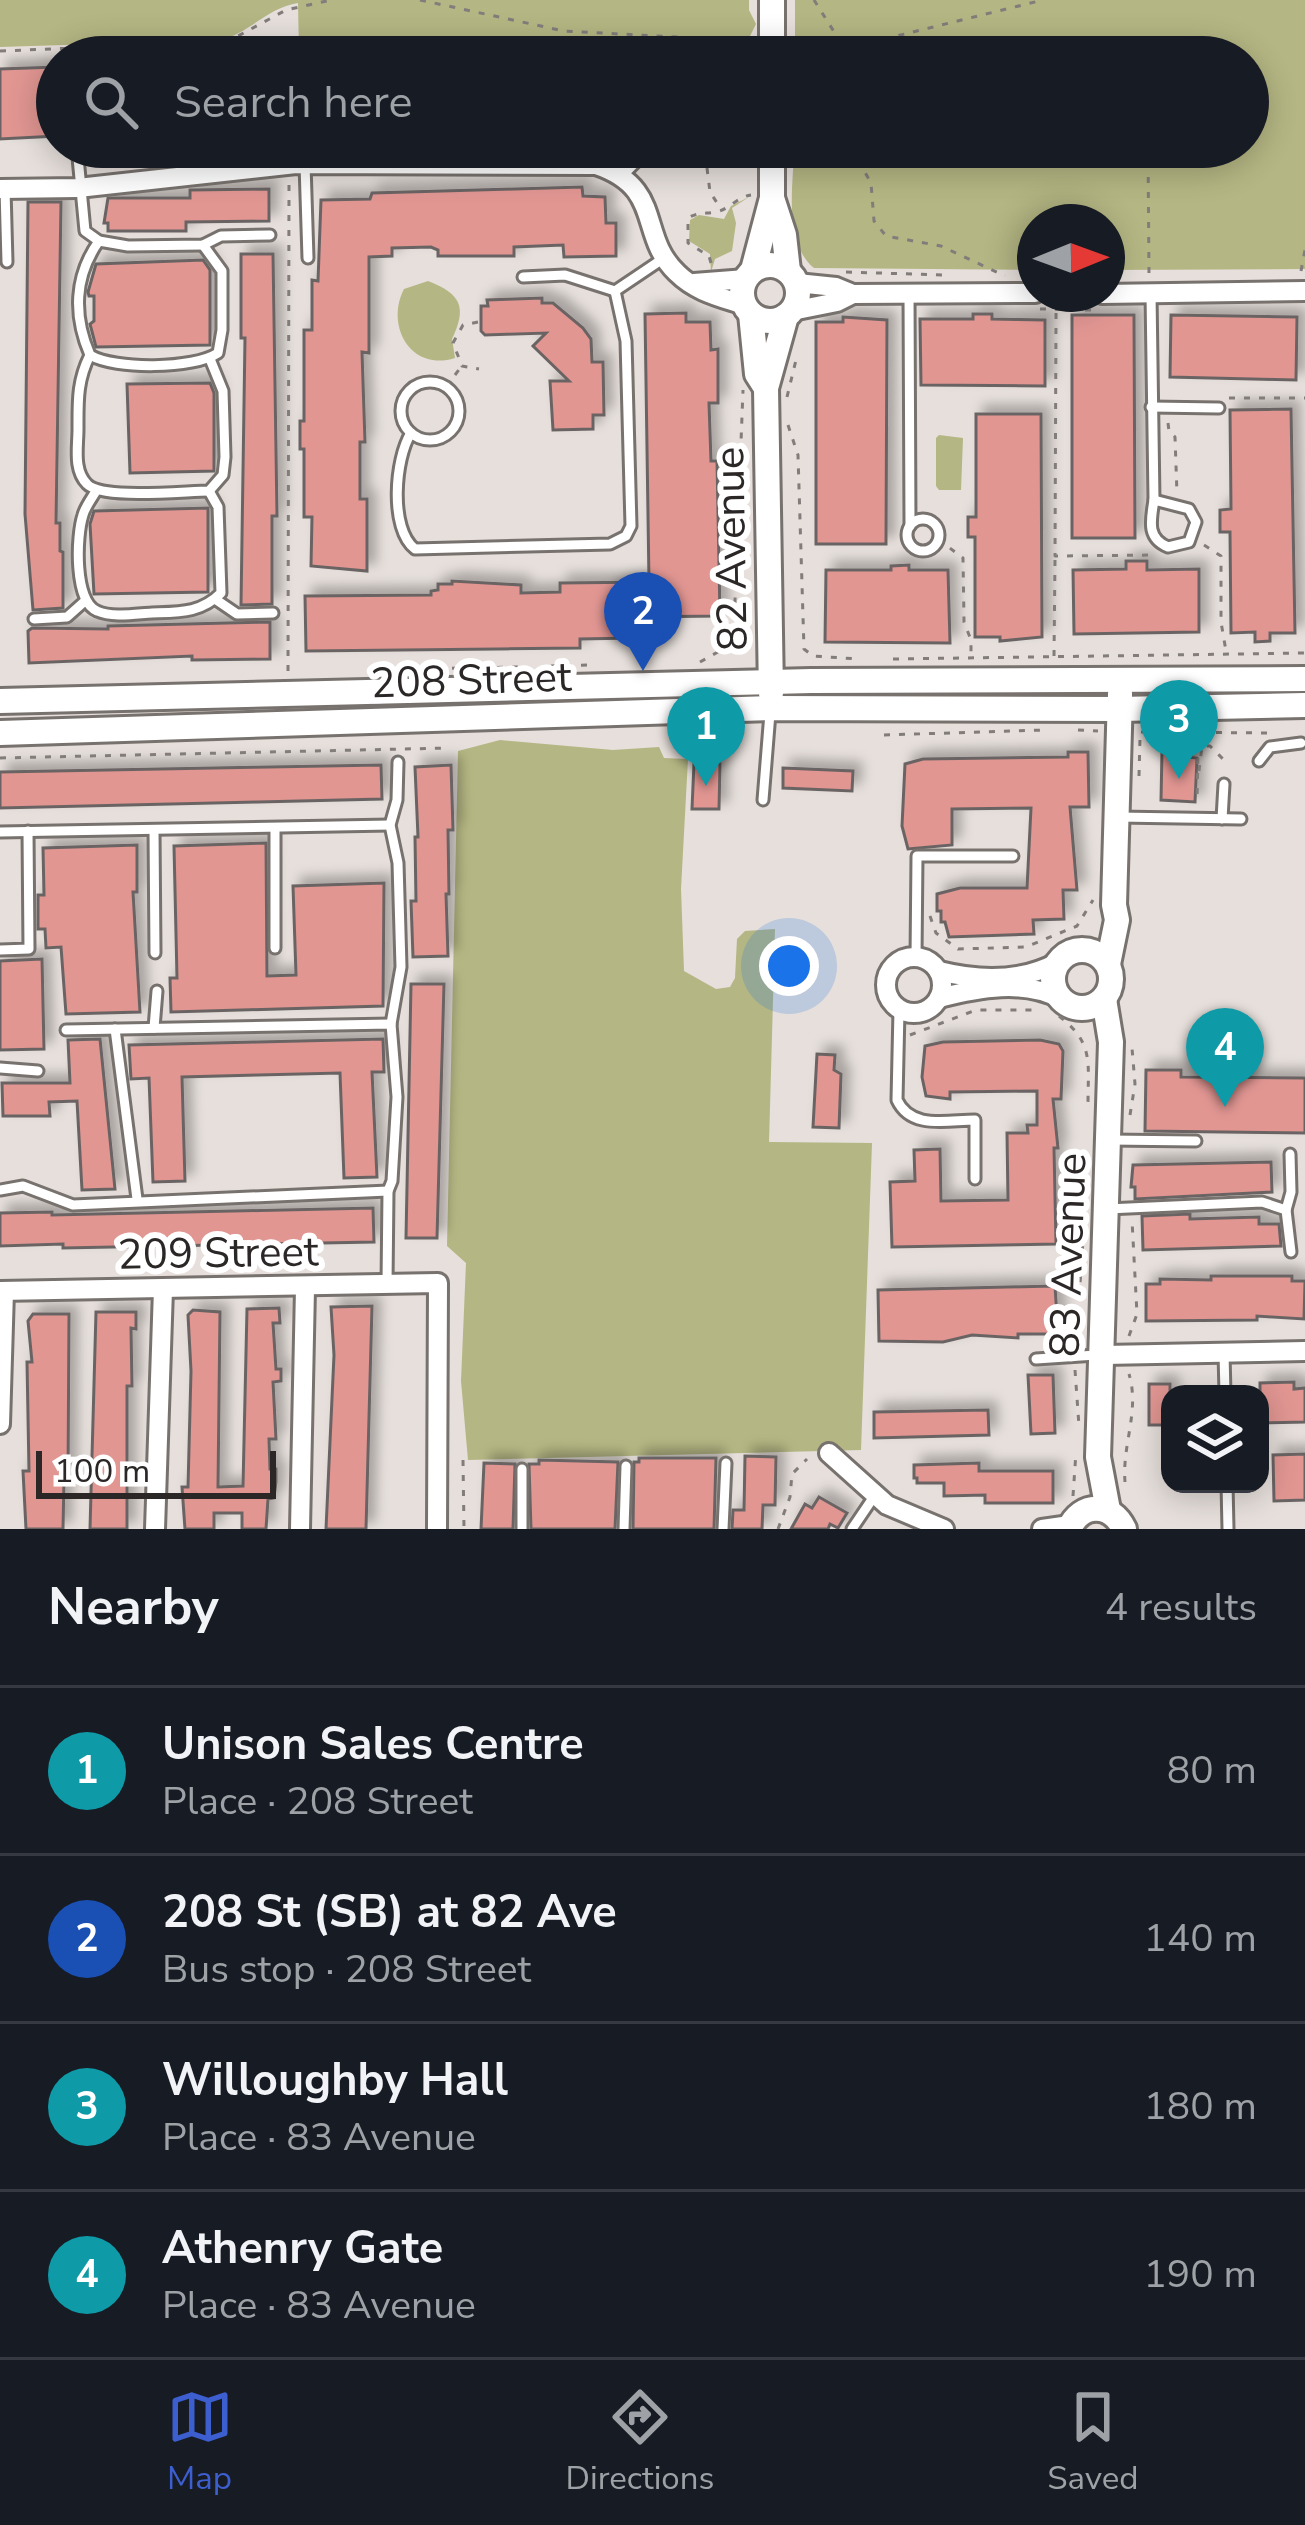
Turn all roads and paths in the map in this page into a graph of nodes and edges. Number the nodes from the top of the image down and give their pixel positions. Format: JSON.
{"nodes":[{"id":1,"x":331,"y":0,"type":"edge"},
{"id":2,"x":420,"y":0,"type":"edge"},
{"id":3,"x":772,"y":0,"type":"edge"},
{"id":4,"x":814,"y":0,"type":"edge"},
{"id":5,"x":1043,"y":0,"type":"edge"},
{"id":6,"x":238,"y":36,"type":"edge"},
{"id":7,"x":658,"y":36,"type":"edge"},
{"id":8,"x":772,"y":36,"type":"edge"},
{"id":9,"x":837,"y":36,"type":"edge"},
{"id":10,"x":909,"y":36,"type":"edge"},
{"id":11,"x":36,"y":50,"type":"edge"},
{"id":12,"x":0,"y":51,"type":"edge"},
{"id":13,"x":78,"y":168,"type":"edge"},
{"id":14,"x":263,"y":168,"type":"edge"},
{"id":15,"x":298,"y":168,"type":"edge"},
{"id":16,"x":300,"y":168,"type":"edge"},
{"id":17,"x":602,"y":168,"type":"edge"},
{"id":18,"x":630,"y":168,"type":"edge"},
{"id":19,"x":708,"y":168,"type":"edge"},
{"id":20,"x":768,"y":168,"type":"edge"},
{"id":21,"x":863,"y":168,"type":"edge"},
{"id":22,"x":1148,"y":168,"type":"edge"},
{"id":23,"x":621,"y":177,"type":"junction"},
{"id":24,"x":78,"y":188,"type":"junction"},
{"id":25,"x":3,"y":189,"type":"edge"},
{"id":26,"x":762,"y":196,"type":"junction"},
{"id":27,"x":722,"y":211,"type":"junction"},
{"id":28,"x":270,"y":235,"type":"dead end"},
{"id":29,"x":98,"y":241,"type":"junction"},
{"id":30,"x":203,"y":245,"type":"junction"},
{"id":31,"x":1305,"y":250,"type":"edge"},
{"id":32,"x":308,"y":258,"type":"dead end"},
{"id":33,"x":664,"y":258,"type":"junction"},
{"id":34,"x":7,"y":262,"type":"dead end"},
{"id":35,"x":709,"y":274,"type":"dead end"},
{"id":36,"x":749,"y":274,"type":"junction"},
{"id":37,"x":1005,"y":276,"type":"dead end"},
{"id":38,"x":524,"y":277,"type":"dead end"},
{"id":39,"x":792,"y":277,"type":"junction"},
{"id":40,"x":690,"y":283,"type":"junction"},
{"id":41,"x":1303,"y":285,"type":"edge"},
{"id":42,"x":615,"y":291,"type":"junction"},
{"id":43,"x":909,"y":292,"type":"junction"},
{"id":44,"x":853,"y":294,"type":"junction"},
{"id":45,"x":1151,"y":294,"type":"junction"},
{"id":46,"x":1125,"y":298,"type":"edge"},
{"id":47,"x":1017,"y":300,"type":"edge"},
{"id":48,"x":747,"y":310,"type":"junction"},
{"id":49,"x":1056,"y":312,"type":"edge"},
{"id":50,"x":789,"y":314,"type":"junction"},
{"id":51,"x":478,"y":322,"type":"dead end"},
{"id":52,"x":796,"y":351,"type":"dead end"},
{"id":53,"x":90,"y":355,"type":"junction"},
{"id":54,"x":210,"y":358,"type":"junction"},
{"id":55,"x":462,"y":366,"type":"junction"},
{"id":56,"x":478,"y":369,"type":"dead end"},
{"id":57,"x":446,"y":387,"type":"junction"},
{"id":58,"x":754,"y":387,"type":"junction"},
{"id":59,"x":1228,"y":398,"type":"dead end"},
{"id":60,"x":1305,"y":398,"type":"edge"},
{"id":61,"x":1151,"y":407,"type":"junction"},
{"id":62,"x":1168,"y":407,"type":"junction"},
{"id":63,"x":1220,"y":408,"type":"dead end"},
{"id":64,"x":786,"y":410,"type":"dead end"},
{"id":65,"x":787,"y":423,"type":"dead end"},
{"id":66,"x":411,"y":433,"type":"junction"},
{"id":67,"x":96,"y":490,"type":"junction"},
{"id":68,"x":209,"y":490,"type":"junction"},
{"id":69,"x":1190,"y":499,"type":"dead end"},
{"id":70,"x":1154,"y":500,"type":"junction"},
{"id":71,"x":910,"y":526,"type":"junction"},
{"id":72,"x":1200,"y":538,"type":"junction"},
{"id":73,"x":938,"y":539,"type":"junction"},
{"id":74,"x":1150,"y":544,"type":"dead end"},
{"id":75,"x":1055,"y":556,"type":"junction"},
{"id":76,"x":215,"y":599,"type":"junction"},
{"id":77,"x":85,"y":601,"type":"junction"},
{"id":78,"x":273,"y":613,"type":"dead end"},
{"id":79,"x":34,"y":619,"type":"dead end"},
{"id":80,"x":725,"y":648,"type":"dead end"},
{"id":81,"x":1226,"y":653,"type":"junction"},
{"id":82,"x":1305,"y":653,"type":"edge"},
{"id":83,"x":1054,"y":656,"type":"junction"},
{"id":84,"x":971,"y":658,"type":"junction"},
{"id":85,"x":860,"y":659,"type":"dead end"},
{"id":86,"x":883,"y":660,"type":"dead end"},
{"id":87,"x":288,"y":673,"type":"dead end"},
{"id":88,"x":1305,"y":679,"type":"edge"},
{"id":89,"x":1120,"y":680,"type":"junction"},
{"id":90,"x":771,"y":695,"type":"junction"},
{"id":91,"x":0,"y":701,"type":"edge"},
{"id":92,"x":1305,"y":705,"type":"edge"},
{"id":93,"x":1120,"y":710,"type":"junction"},
{"id":94,"x":1042,"y":730,"type":"dead end"},
{"id":95,"x":1064,"y":730,"type":"dead end"},
{"id":96,"x":1175,"y":730,"type":"junction"},
{"id":97,"x":1100,"y":731,"type":"dead end"},
{"id":98,"x":0,"y":733,"type":"edge"},
{"id":99,"x":1286,"y":734,"type":"dead end"},
{"id":100,"x":884,"y":735,"type":"dead end"},
{"id":101,"x":1301,"y":743,"type":"dead end"},
{"id":102,"x":449,"y":748,"type":"dead end"},
{"id":103,"x":0,"y":758,"type":"edge"},
{"id":104,"x":1225,"y":760,"type":"dead end"},
{"id":105,"x":1258,"y":761,"type":"dead end"},
{"id":106,"x":398,"y":762,"type":"dead end"},
{"id":107,"x":1198,"y":771,"type":"junction"},
{"id":108,"x":1138,"y":781,"type":"dead end"},
{"id":109,"x":1224,"y":784,"type":"dead end"},
{"id":110,"x":763,"y":800,"type":"dead end"},
{"id":111,"x":1197,"y":810,"type":"dead end"},
{"id":112,"x":1118,"y":817,"type":"junction"},
{"id":113,"x":1222,"y":819,"type":"junction"},
{"id":114,"x":1241,"y":820,"type":"dead end"},
{"id":115,"x":390,"y":825,"type":"junction"},
{"id":116,"x":275,"y":829,"type":"junction"},
{"id":117,"x":154,"y":830,"type":"junction"},
{"id":118,"x":28,"y":831,"type":"junction"},
{"id":119,"x":0,"y":832,"type":"edge"},
{"id":120,"x":1013,"y":856,"type":"dead end"},
{"id":121,"x":1106,"y":897,"type":"junction"},
{"id":122,"x":936,"y":933,"type":"dead end"},
{"id":123,"x":275,"y":948,"type":"dead end"},
{"id":124,"x":0,"y":950,"type":"edge"},
{"id":125,"x":155,"y":953,"type":"dead end"},
{"id":126,"x":916,"y":957,"type":"junction"},
{"id":127,"x":1099,"y":957,"type":"junction"},
{"id":128,"x":1058,"y":962,"type":"junction"},
{"id":129,"x":939,"y":971,"type":"junction"},
{"id":130,"x":157,"y":991,"type":"dead end"},
{"id":131,"x":940,"y":998,"type":"junction"},
{"id":132,"x":1069,"y":1006,"type":"junction"},
{"id":133,"x":899,"y":1010,"type":"junction"},
{"id":134,"x":391,"y":1024,"type":"junction"},
{"id":135,"x":154,"y":1028,"type":"junction"},
{"id":136,"x":116,"y":1029,"type":"junction"},
{"id":137,"x":66,"y":1030,"type":"dead end"},
{"id":138,"x":910,"y":1034,"type":"dead end"},
{"id":139,"x":1135,"y":1053,"type":"dead end"},
{"id":140,"x":0,"y":1068,"type":"edge"},
{"id":141,"x":38,"y":1071,"type":"dead end"},
{"id":142,"x":1088,"y":1116,"type":"dead end"},
{"id":143,"x":1130,"y":1116,"type":"dead end"},
{"id":144,"x":1109,"y":1140,"type":"junction"},
{"id":145,"x":1196,"y":1141,"type":"dead end"},
{"id":146,"x":1290,"y":1154,"type":"dead end"},
{"id":147,"x":975,"y":1179,"type":"dead end"},
{"id":148,"x":0,"y":1190,"type":"edge"},
{"id":149,"x":388,"y":1191,"type":"junction"},
{"id":150,"x":137,"y":1199,"type":"junction"},
{"id":151,"x":1119,"y":1209,"type":"junction"},
{"id":152,"x":1286,"y":1210,"type":"junction"},
{"id":153,"x":1084,"y":1221,"type":"dead end"},
{"id":154,"x":1291,"y":1252,"type":"dead end"},
{"id":155,"x":386,"y":1284,"type":"junction"},
{"id":156,"x":305,"y":1288,"type":"junction"},
{"id":157,"x":163,"y":1289,"type":"junction"},
{"id":158,"x":2,"y":1291,"type":"edge"},
{"id":159,"x":1130,"y":1336,"type":"dead end"},
{"id":160,"x":1305,"y":1351,"type":"edge"},
{"id":161,"x":1224,"y":1353,"type":"junction"},
{"id":162,"x":1104,"y":1354,"type":"junction"},
{"id":163,"x":1076,"y":1356,"type":"junction"},
{"id":164,"x":1036,"y":1359,"type":"dead end"},
{"id":165,"x":1129,"y":1370,"type":"dead end"},
{"id":166,"x":1225,"y":1385,"type":"edge"},
{"id":167,"x":0,"y":1400,"type":"edge"},
{"id":168,"x":0,"y":1424,"type":"edge"},
{"id":169,"x":1086,"y":1446,"type":"junction"},
{"id":170,"x":829,"y":1453,"type":"dead end"},
{"id":171,"x":807,"y":1459,"type":"dead end"},
{"id":172,"x":463,"y":1460,"type":"dead end"},
{"id":173,"x":726,"y":1463,"type":"dead end"},
{"id":174,"x":626,"y":1466,"type":"dead end"},
{"id":175,"x":522,"y":1469,"type":"dead end"},
{"id":176,"x":1076,"y":1482,"type":"junction"},
{"id":177,"x":1085,"y":1483,"type":"dead end"},
{"id":178,"x":1227,"y":1493,"type":"edge"},
{"id":179,"x":875,"y":1495,"type":"junction"},
{"id":180,"x":1102,"y":1517,"type":"edge"},
{"id":181,"x":155,"y":1529,"type":"edge"},
{"id":182,"x":300,"y":1529,"type":"edge"},
{"id":183,"x":437,"y":1529,"type":"edge"},
{"id":184,"x":464,"y":1529,"type":"edge"},
{"id":185,"x":522,"y":1529,"type":"edge"},
{"id":186,"x":624,"y":1529,"type":"edge"},
{"id":187,"x":723,"y":1529,"type":"edge"},
{"id":188,"x":778,"y":1529,"type":"edge"},
{"id":189,"x":852,"y":1529,"type":"edge"},
{"id":190,"x":944,"y":1529,"type":"edge"},
{"id":191,"x":1042,"y":1529,"type":"edge"},
{"id":192,"x":1228,"y":1529,"type":"edge"}],
"edges":[{"from":1,"to":6,"type":"path"},
{"from":2,"to":7,"type":"path"},
{"from":3,"to":8,"type":"main road"},
{"from":4,"to":9,"type":"path"},
{"from":5,"to":10,"type":"path"},
{"from":11,"to":12,"type":"path"},
{"from":13,"to":24,"type":"lane"},
{"from":14,"to":24,"type":"street"},
{"from":15,"to":87,"type":"path"},
{"from":16,"to":32,"type":"lane"},
{"from":17,"to":23,"type":"street"},
{"from":18,"to":23,"type":"lane"},
{"from":19,"to":27,"type":"path"},
{"from":20,"to":26,"type":"main road"},
{"from":21,"to":37,"type":"path"},
{"from":22,"to":45,"type":"path"},
{"from":23,"to":33,"type":"street"},
{"from":24,"to":25,"type":"street"},
{"from":24,"to":29,"type":"lane"},
{"from":25,"to":34,"type":"lane"},
{"from":26,"to":27,"type":"path"},
{"from":26,"to":36,"type":"main road"},
{"from":26,"to":39,"type":"main road"},
{"from":27,"to":35,"type":"path"},
{"from":28,"to":30,"type":"lane"},
{"from":29,"to":30,"type":"lane"},
{"from":29,"to":53,"type":"lane"},
{"from":30,"to":54,"type":"lane"},
{"from":31,"to":41,"type":"path"},
{"from":33,"to":40,"type":"street"},
{"from":33,"to":42,"type":"lane"},
{"from":36,"to":39,"type":"main road"},
{"from":36,"to":40,"type":"street"},
{"from":36,"to":48,"type":"main road"},
{"from":38,"to":42,"type":"lane"},
{"from":39,"to":44,"type":"street"},
{"from":39,"to":50,"type":"main road"},
{"from":40,"to":48,"type":"street"},
{"from":41,"to":45,"type":"street"},
{"from":42,"to":66,"type":"lane"},
{"from":43,"to":44,"type":"street"},
{"from":43,"to":47,"type":"street"},
{"from":43,"to":71,"type":"lane"},
{"from":44,"to":50,"type":"street"},
{"from":45,"to":46,"type":"street"},
{"from":45,"to":61,"type":"lane"},
{"from":48,"to":50,"type":"main road"},
{"from":48,"to":58,"type":"main road","name":"82 Avenue"},
{"from":49,"to":75,"type":"path"},
{"from":50,"to":58,"type":"main road","name":"82 Avenue"},
{"from":51,"to":55,"type":"path"},
{"from":52,"to":64,"type":"path"},
{"from":53,"to":54,"type":"lane"},
{"from":53,"to":67,"type":"lane"},
{"from":54,"to":68,"type":"lane"},
{"from":55,"to":56,"type":"path"},
{"from":55,"to":57,"type":"path"},
{"from":57,"to":66,"type":"lane"},
{"from":57,"to":66,"type":"lane"},
{"from":58,"to":80,"type":"path"},
{"from":58,"to":90,"type":"main road","name":"82 Avenue"},
{"from":59,"to":60,"type":"path"},
{"from":61,"to":62,"type":"lane"},
{"from":61,"to":70,"type":"lane"},
{"from":62,"to":63,"type":"lane"},
{"from":62,"to":69,"type":"path"},
{"from":65,"to":85,"type":"path"},
{"from":67,"to":68,"type":"lane"},
{"from":67,"to":77,"type":"lane"},
{"from":68,"to":76,"type":"lane"},
{"from":70,"to":72,"type":"lane"},
{"from":70,"to":72,"type":"lane"},
{"from":71,"to":73,"type":"lane"},
{"from":71,"to":73,"type":"lane"},
{"from":72,"to":81,"type":"path"},
{"from":73,"to":84,"type":"path"},
{"from":74,"to":75,"type":"path"},
{"from":75,"to":83,"type":"path"},
{"from":76,"to":77,"type":"lane"},
{"from":76,"to":78,"type":"lane"},
{"from":77,"to":79,"type":"lane"},
{"from":81,"to":82,"type":"path"},
{"from":81,"to":83,"type":"path"},
{"from":83,"to":84,"type":"path"},
{"from":84,"to":86,"type":"path"},
{"from":88,"to":89,"type":"main road","name":"208 Street"},
{"from":89,"to":90,"type":"main road","name":"208 Street"},
{"from":89,"to":93,"type":"main road"},
{"from":90,"to":91,"type":"main road","name":"208 Street"},
{"from":90,"to":93,"type":"main road","name":"208 Street"},
{"from":90,"to":98,"type":"main road","name":"208 Street"},
{"from":90,"to":110,"type":"lane"},
{"from":92,"to":93,"type":"main road","name":"208 Street"},
{"from":93,"to":112,"type":"main road"},
{"from":94,"to":100,"type":"path"},
{"from":95,"to":97,"type":"path"},
{"from":96,"to":99,"type":"path"},
{"from":96,"to":107,"type":"path"},
{"from":96,"to":108,"type":"path"},
{"from":101,"to":105,"type":"lane"},
{"from":102,"to":103,"type":"path"},
{"from":104,"to":107,"type":"path"},
{"from":106,"to":115,"type":"lane"},
{"from":107,"to":111,"type":"path"},
{"from":109,"to":113,"type":"lane"},
{"from":112,"to":113,"type":"lane"},
{"from":112,"to":121,"type":"main road"},
{"from":113,"to":114,"type":"lane"},
{"from":115,"to":116,"type":"lane"},
{"from":115,"to":134,"type":"lane"},
{"from":116,"to":117,"type":"lane"},
{"from":116,"to":123,"type":"lane"},
{"from":117,"to":118,"type":"lane"},
{"from":117,"to":125,"type":"lane"},
{"from":118,"to":119,"type":"lane"},
{"from":118,"to":124,"type":"lane"},
{"from":120,"to":126,"type":"lane"},
{"from":121,"to":122,"type":"path"},
{"from":121,"to":127,"type":"main road"},
{"from":126,"to":129,"type":"street"},
{"from":126,"to":133,"type":"street"},
{"from":127,"to":128,"type":"main road"},
{"from":127,"to":132,"type":"main road"},
{"from":128,"to":129,"type":"street"},
{"from":128,"to":132,"type":"main road"},
{"from":129,"to":131,"type":"street"},
{"from":130,"to":135,"type":"lane"},
{"from":131,"to":132,"type":"street"},
{"from":131,"to":133,"type":"street"},
{"from":132,"to":138,"type":"path"},
{"from":132,"to":142,"type":"path"},
{"from":132,"to":144,"type":"main road","name":"83 Avenue"},
{"from":133,"to":147,"type":"lane"},
{"from":134,"to":135,"type":"lane"},
{"from":134,"to":149,"type":"lane"},
{"from":135,"to":136,"type":"lane"},
{"from":136,"to":137,"type":"lane"},
{"from":136,"to":150,"type":"lane"},
{"from":139,"to":143,"type":"path"},
{"from":140,"to":141,"type":"lane"},
{"from":144,"to":145,"type":"lane"},
{"from":144,"to":151,"type":"main road","name":"83 Avenue"},
{"from":146,"to":152,"type":"lane"},
{"from":148,"to":150,"type":"lane"},
{"from":149,"to":150,"type":"lane"},
{"from":149,"to":155,"type":"lane"},
{"from":151,"to":152,"type":"lane"},
{"from":151,"to":159,"type":"path"},
{"from":151,"to":162,"type":"main road","name":"83 Avenue"},
{"from":152,"to":154,"type":"lane"},
{"from":153,"to":163,"type":"path"},
{"from":155,"to":156,"type":"street","name":"209 Street"},
{"from":155,"to":183,"type":"street","name":"209 Street"},
{"from":156,"to":157,"type":"street","name":"209 Street"},
{"from":156,"to":182,"type":"street"},
{"from":157,"to":158,"type":"street","name":"209 Street"},
{"from":157,"to":181,"type":"street"},
{"from":158,"to":167,"type":"street"},
{"from":160,"to":161,"type":"street"},
{"from":161,"to":162,"type":"street"},
{"from":161,"to":166,"type":"lane"},
{"from":162,"to":163,"type":"lane"},
{"from":162,"to":169,"type":"main road","name":"83 Avenue"},
{"from":163,"to":164,"type":"lane"},
{"from":163,"to":169,"type":"path"},
{"from":165,"to":180,"type":"path"},
{"from":167,"to":168,"type":"street"},
{"from":169,"to":176,"type":"path"},
{"from":169,"to":180,"type":"main road","name":"83 Avenue"},
{"from":170,"to":179,"type":"street"},
{"from":171,"to":188,"type":"path"},
{"from":172,"to":184,"type":"path"},
{"from":173,"to":187,"type":"lane"},
{"from":174,"to":186,"type":"lane"},
{"from":175,"to":185,"type":"lane"},
{"from":176,"to":177,"type":"path"},
{"from":176,"to":180,"type":"path"},
{"from":178,"to":192,"type":"lane"},
{"from":179,"to":189,"type":"lane"},
{"from":179,"to":190,"type":"street"},
{"from":180,"to":191,"type":"street"}]}
